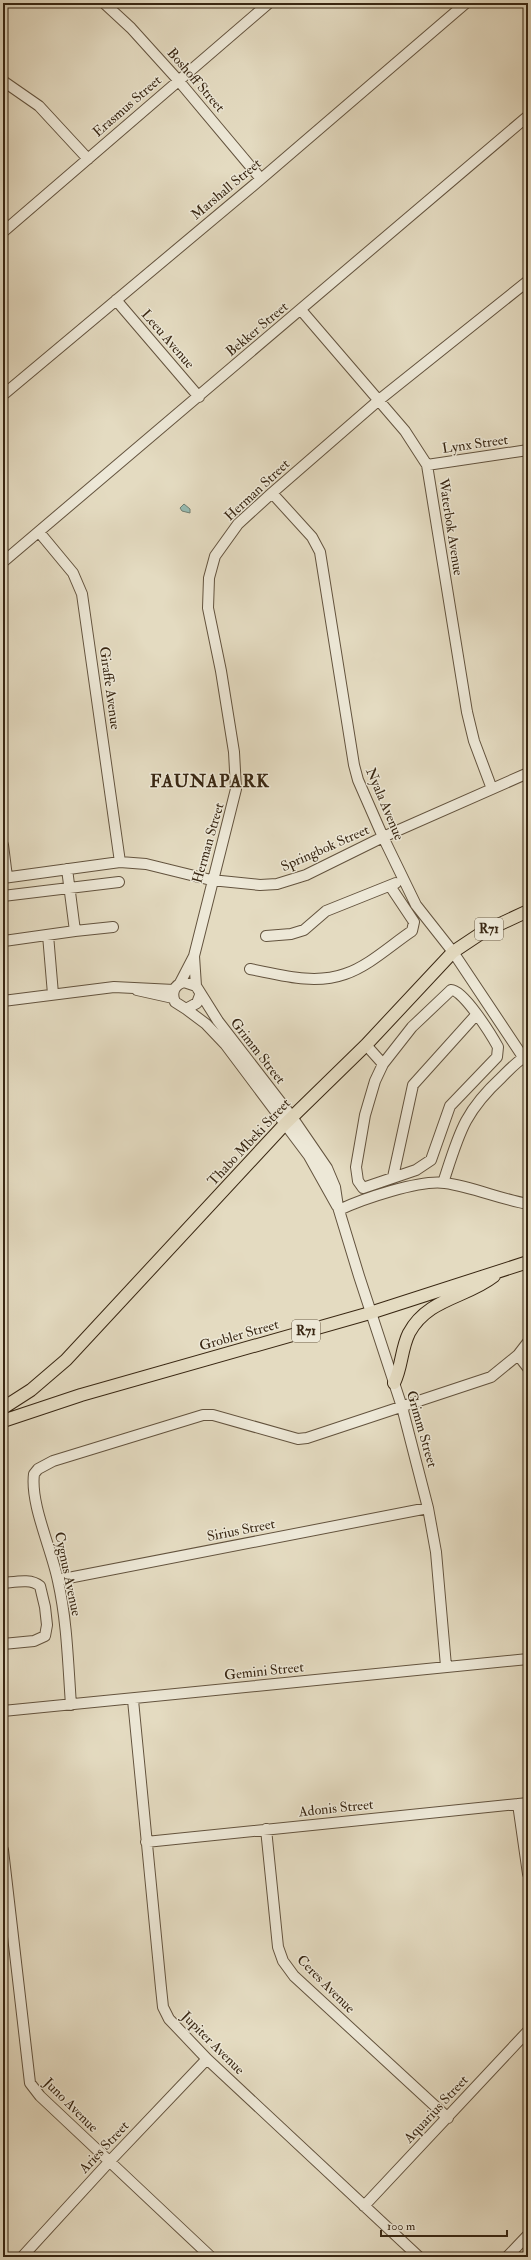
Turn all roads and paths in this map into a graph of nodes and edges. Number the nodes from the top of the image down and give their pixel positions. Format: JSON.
{"nodes":[{"id":1,"x":104,"y":3,"type":"edge"},
{"id":2,"x":270,"y":3,"type":"edge"},
{"id":3,"x":466,"y":3,"type":"edge"},
{"id":4,"x":178,"y":80,"type":"junction"},
{"id":5,"x":3,"y":81,"type":"edge"},
{"id":6,"x":528,"y":116,"type":"edge"},
{"id":7,"x":88,"y":159,"type":"junction"},
{"id":8,"x":261,"y":179,"type":"junction"},
{"id":9,"x":3,"y":232,"type":"edge"},
{"id":10,"x":528,"y":281,"type":"edge"},
{"id":11,"x":116,"y":300,"type":"junction"},
{"id":12,"x":301,"y":310,"type":"junction"},
{"id":13,"x":3,"y":395,"type":"edge"},
{"id":14,"x":199,"y":396,"type":"junction"},
{"id":15,"x":379,"y":400,"type":"junction"},
{"id":16,"x":528,"y":450,"type":"edge"},
{"id":17,"x":427,"y":465,"type":"junction"},
{"id":18,"x":272,"y":493,"type":"junction"},
{"id":19,"x":39,"y":532,"type":"junction"},
{"id":20,"x":3,"y":562,"type":"edge"},
{"id":21,"x":528,"y":773,"type":"edge"},
{"id":22,"x":492,"y":789,"type":"junction"},
{"id":23,"x":383,"y":837,"type":"junction"},
{"id":24,"x":3,"y":845,"type":"edge"},
{"id":25,"x":120,"y":862,"type":"junction"},
{"id":26,"x":67,"y":869,"type":"junction"},
{"id":27,"x":5,"y":878,"type":"edge"},
{"id":28,"x":402,"y":878,"type":"junction"},
{"id":29,"x":211,"y":880,"type":"junction"},
{"id":30,"x":119,"y":882,"type":"dead end"},
{"id":31,"x":390,"y":886,"type":"junction"},
{"id":32,"x":70,"y":889,"type":"junction"},
{"id":33,"x":3,"y":896,"type":"edge"},
{"id":34,"x":528,"y":911,"type":"edge"},
{"id":35,"x":113,"y":927,"type":"dead end"},
{"id":36,"x":75,"y":932,"type":"junction"},
{"id":37,"x":48,"y":935,"type":"junction"},
{"id":38,"x":266,"y":936,"type":"dead end"},
{"id":39,"x":4,"y":942,"type":"edge"},
{"id":40,"x":453,"y":952,"type":"junction"},
{"id":41,"x":194,"y":956,"type":"junction"},
{"id":42,"x":250,"y":969,"type":"dead end"},
{"id":43,"x":176,"y":991,"type":"junction"},
{"id":44,"x":198,"y":991,"type":"junction"},
{"id":45,"x":53,"y":994,"type":"junction"},
{"id":46,"x":3,"y":1001,"type":"edge"},
{"id":47,"x":186,"y":1009,"type":"junction"},
{"id":48,"x":476,"y":1015,"type":"junction"},
{"id":49,"x":366,"y":1045,"type":"junction"},
{"id":50,"x":526,"y":1056,"type":"edge"},
{"id":51,"x":383,"y":1064,"type":"junction"},
{"id":52,"x":289,"y":1121,"type":"junction"},
{"id":53,"x":393,"y":1178,"type":"junction"},
{"id":54,"x":443,"y":1183,"type":"junction"},
{"id":55,"x":528,"y":1204,"type":"edge"},
{"id":56,"x":339,"y":1209,"type":"junction"},
{"id":57,"x":528,"y":1262,"type":"edge"},
{"id":58,"x":501,"y":1270,"type":"junction"},
{"id":59,"x":370,"y":1313,"type":"junction"},
{"id":60,"x":528,"y":1342,"type":"edge"},
{"id":61,"x":518,"y":1355,"type":"junction"},
{"id":62,"x":528,"y":1368,"type":"edge"},
{"id":63,"x":394,"y":1383,"type":"junction"},
{"id":64,"x":82,"y":1395,"type":"junction"},
{"id":65,"x":402,"y":1407,"type":"junction"},
{"id":66,"x":3,"y":1408,"type":"edge"},
{"id":67,"x":3,"y":1412,"type":"edge"},
{"id":68,"x":3,"y":1421,"type":"edge"},
{"id":69,"x":428,"y":1508,"type":"junction"},
{"id":70,"x":58,"y":1580,"type":"junction"},
{"id":71,"x":3,"y":1583,"type":"edge"},
{"id":72,"x":3,"y":1644,"type":"edge"},
{"id":73,"x":528,"y":1659,"type":"edge"},
{"id":74,"x":446,"y":1666,"type":"junction"},
{"id":75,"x":133,"y":1700,"type":"junction"},
{"id":76,"x":71,"y":1705,"type":"junction"},
{"id":77,"x":3,"y":1711,"type":"edge"},
{"id":78,"x":523,"y":1804,"type":"edge"},
{"id":79,"x":266,"y":1829,"type":"junction"},
{"id":80,"x":146,"y":1842,"type":"junction"},
{"id":81,"x":3,"y":1850,"type":"edge"},
{"id":82,"x":528,"y":1874,"type":"edge"},
{"id":83,"x":528,"y":2031,"type":"edge"},
{"id":84,"x":207,"y":2058,"type":"junction"},
{"id":85,"x":448,"y":2118,"type":"junction"},
{"id":86,"x":109,"y":2162,"type":"junction"},
{"id":87,"x":364,"y":2206,"type":"junction"},
{"id":88,"x":528,"y":2235,"type":"edge"},
{"id":89,"x":22,"y":2257,"type":"edge"},
{"id":90,"x":211,"y":2257,"type":"edge"},
{"id":91,"x":419,"y":2257,"type":"edge"},
{"id":92,"x":507,"y":2257,"type":"edge"}],
"edges":[{"from":1,"to":4,"type":"street","name":"Boshoff Street"},
{"from":2,"to":4,"type":"street","name":"Erasmus Street"},
{"from":3,"to":8,"type":"street","name":"Marshall Street"},
{"from":4,"to":7,"type":"street","name":"Erasmus Street"},
{"from":4,"to":8,"type":"street","name":"Boshoff Street"},
{"from":5,"to":7,"type":"street"},
{"from":6,"to":12,"type":"street","name":"Bekker Street"},
{"from":7,"to":9,"type":"street","name":"Erasmus Street"},
{"from":8,"to":11,"type":"street","name":"Marshall Street"},
{"from":10,"to":15,"type":"street","name":"Herman Street"},
{"from":11,"to":13,"type":"street","name":"Marshall Street"},
{"from":11,"to":14,"type":"street","name":"Leeu Avenue"},
{"from":12,"to":14,"type":"street","name":"Bekker Street"},
{"from":12,"to":15,"type":"street","name":"Waterbok Avenue"},
{"from":14,"to":19,"type":"street","name":"Bekker Street"},
{"from":15,"to":17,"type":"street","name":"Waterbok Avenue"},
{"from":15,"to":18,"type":"street","name":"Herman Street"},
{"from":16,"to":17,"type":"street","name":"Lynx Street"},
{"from":17,"to":22,"type":"street","name":"Waterbok Avenue"},
{"from":18,"to":23,"type":"street","name":"Nyala Avenue"},
{"from":18,"to":29,"type":"street","name":"Herman Street"},
{"from":19,"to":20,"type":"street","name":"Bekker Street"},
{"from":19,"to":25,"type":"street","name":"Giraffe Avenue"},
{"from":21,"to":22,"type":"street","name":"Springbok Street"},
{"from":22,"to":23,"type":"street","name":"Springbok Street"},
{"from":23,"to":28,"type":"street","name":"Nyala Avenue"},
{"from":23,"to":29,"type":"street","name":"Springbok Street"},
{"from":24,"to":27,"type":"street"},
{"from":25,"to":26,"type":"street","name":"Springbok Street"},
{"from":25,"to":29,"type":"street","name":"Springbok Street"},
{"from":26,"to":27,"type":"street","name":"Springbok Street"},
{"from":26,"to":32,"type":"street"},
{"from":28,"to":31,"type":"street"},
{"from":28,"to":40,"type":"street","name":"Nyala Avenue"},
{"from":29,"to":41,"type":"street","name":"Herman Street"},
{"from":30,"to":32,"type":"street"},
{"from":31,"to":38,"type":"street"},
{"from":31,"to":42,"type":"street"},
{"from":32,"to":33,"type":"street"},
{"from":32,"to":36,"type":"street"},
{"from":34,"to":40,"type":"main road","name":"Thabo Mbeki Street","number":"R71"},
{"from":35,"to":36,"type":"street"},
{"from":36,"to":37,"type":"street"},
{"from":37,"to":39,"type":"street"},
{"from":37,"to":45,"type":"street"},
{"from":40,"to":49,"type":"main road","name":"Thabo Mbeki Street","number":"R71"},
{"from":40,"to":50,"type":"street","name":"Nyala Avenue"},
{"from":41,"to":43,"type":"street","name":"Herman Street"},
{"from":41,"to":44,"type":"street","name":"Herman Street"},
{"from":43,"to":44,"type":"street"},
{"from":43,"to":45,"type":"street"},
{"from":43,"to":47,"type":"street"},
{"from":44,"to":47,"type":"street"},
{"from":44,"to":52,"type":"street","name":"Grimm Street"},
{"from":45,"to":46,"type":"street"},
{"from":47,"to":52,"type":"street","name":"Grimm Street"},
{"from":48,"to":51,"type":"street"},
{"from":48,"to":53,"type":"street"},
{"from":48,"to":53,"type":"street"},
{"from":49,"to":51,"type":"street"},
{"from":49,"to":52,"type":"main road","name":"Thabo Mbeki Street","number":"R71"},
{"from":50,"to":54,"type":"street"},
{"from":51,"to":53,"type":"street"},
{"from":52,"to":56,"type":"street","name":"Grimm Street"},
{"from":52,"to":66,"type":"main road","name":"Thabo Mbeki Street","number":"R71"},
{"from":54,"to":55,"type":"street"},
{"from":54,"to":56,"type":"street"},
{"from":56,"to":59,"type":"street","name":"Grimm Street"},
{"from":57,"to":58,"type":"main road","name":"Grobler Street","number":"R71"},
{"from":58,"to":59,"type":"main road","name":"Grobler Street","number":"R71"},
{"from":58,"to":63,"type":"main road"},
{"from":59,"to":63,"type":"street","name":"Grimm Street"},
{"from":59,"to":64,"type":"main road","name":"Grobler Street","number":"R71"},
{"from":60,"to":61,"type":"street"},
{"from":61,"to":62,"type":"street"},
{"from":61,"to":65,"type":"street"},
{"from":63,"to":65,"type":"street","name":"Grimm Street"},
{"from":64,"to":67,"type":"main road"},
{"from":64,"to":68,"type":"main road","name":"Grobler Street","number":"R71"},
{"from":65,"to":69,"type":"street","name":"Grimm Street"},
{"from":65,"to":70,"type":"street","name":"Cygnus Avenue"},
{"from":69,"to":70,"type":"street","name":"Sirius Street"},
{"from":69,"to":74,"type":"street","name":"Grimm Street"},
{"from":70,"to":76,"type":"street","name":"Cygnus Avenue"},
{"from":71,"to":72,"type":"street"},
{"from":73,"to":74,"type":"street","name":"Gemini Street"},
{"from":74,"to":75,"type":"street","name":"Gemini Street"},
{"from":75,"to":76,"type":"street","name":"Gemini Street"},
{"from":75,"to":80,"type":"street","name":"Jupiter Avenue"},
{"from":76,"to":77,"type":"street","name":"Gemini Street"},
{"from":78,"to":79,"type":"street","name":"Adonis Street"},
{"from":78,"to":82,"type":"street"},
{"from":79,"to":80,"type":"street","name":"Adonis Street"},
{"from":79,"to":85,"type":"street","name":"Ceres Avenue"},
{"from":80,"to":84,"type":"street","name":"Jupiter Avenue"},
{"from":81,"to":86,"type":"street","name":"Juno Avenue"},
{"from":83,"to":85,"type":"street","name":"Aquarius Street"},
{"from":84,"to":86,"type":"street","name":"Aries Street"},
{"from":84,"to":87,"type":"street","name":"Jupiter Avenue"},
{"from":85,"to":87,"type":"street","name":"Aquarius Street"},
{"from":86,"to":89,"type":"street","name":"Aries Street"},
{"from":86,"to":90,"type":"street","name":"Juno Avenue"},
{"from":87,"to":91,"type":"street","name":"Jupiter Avenue"},
{"from":88,"to":92,"type":"street"}]}
